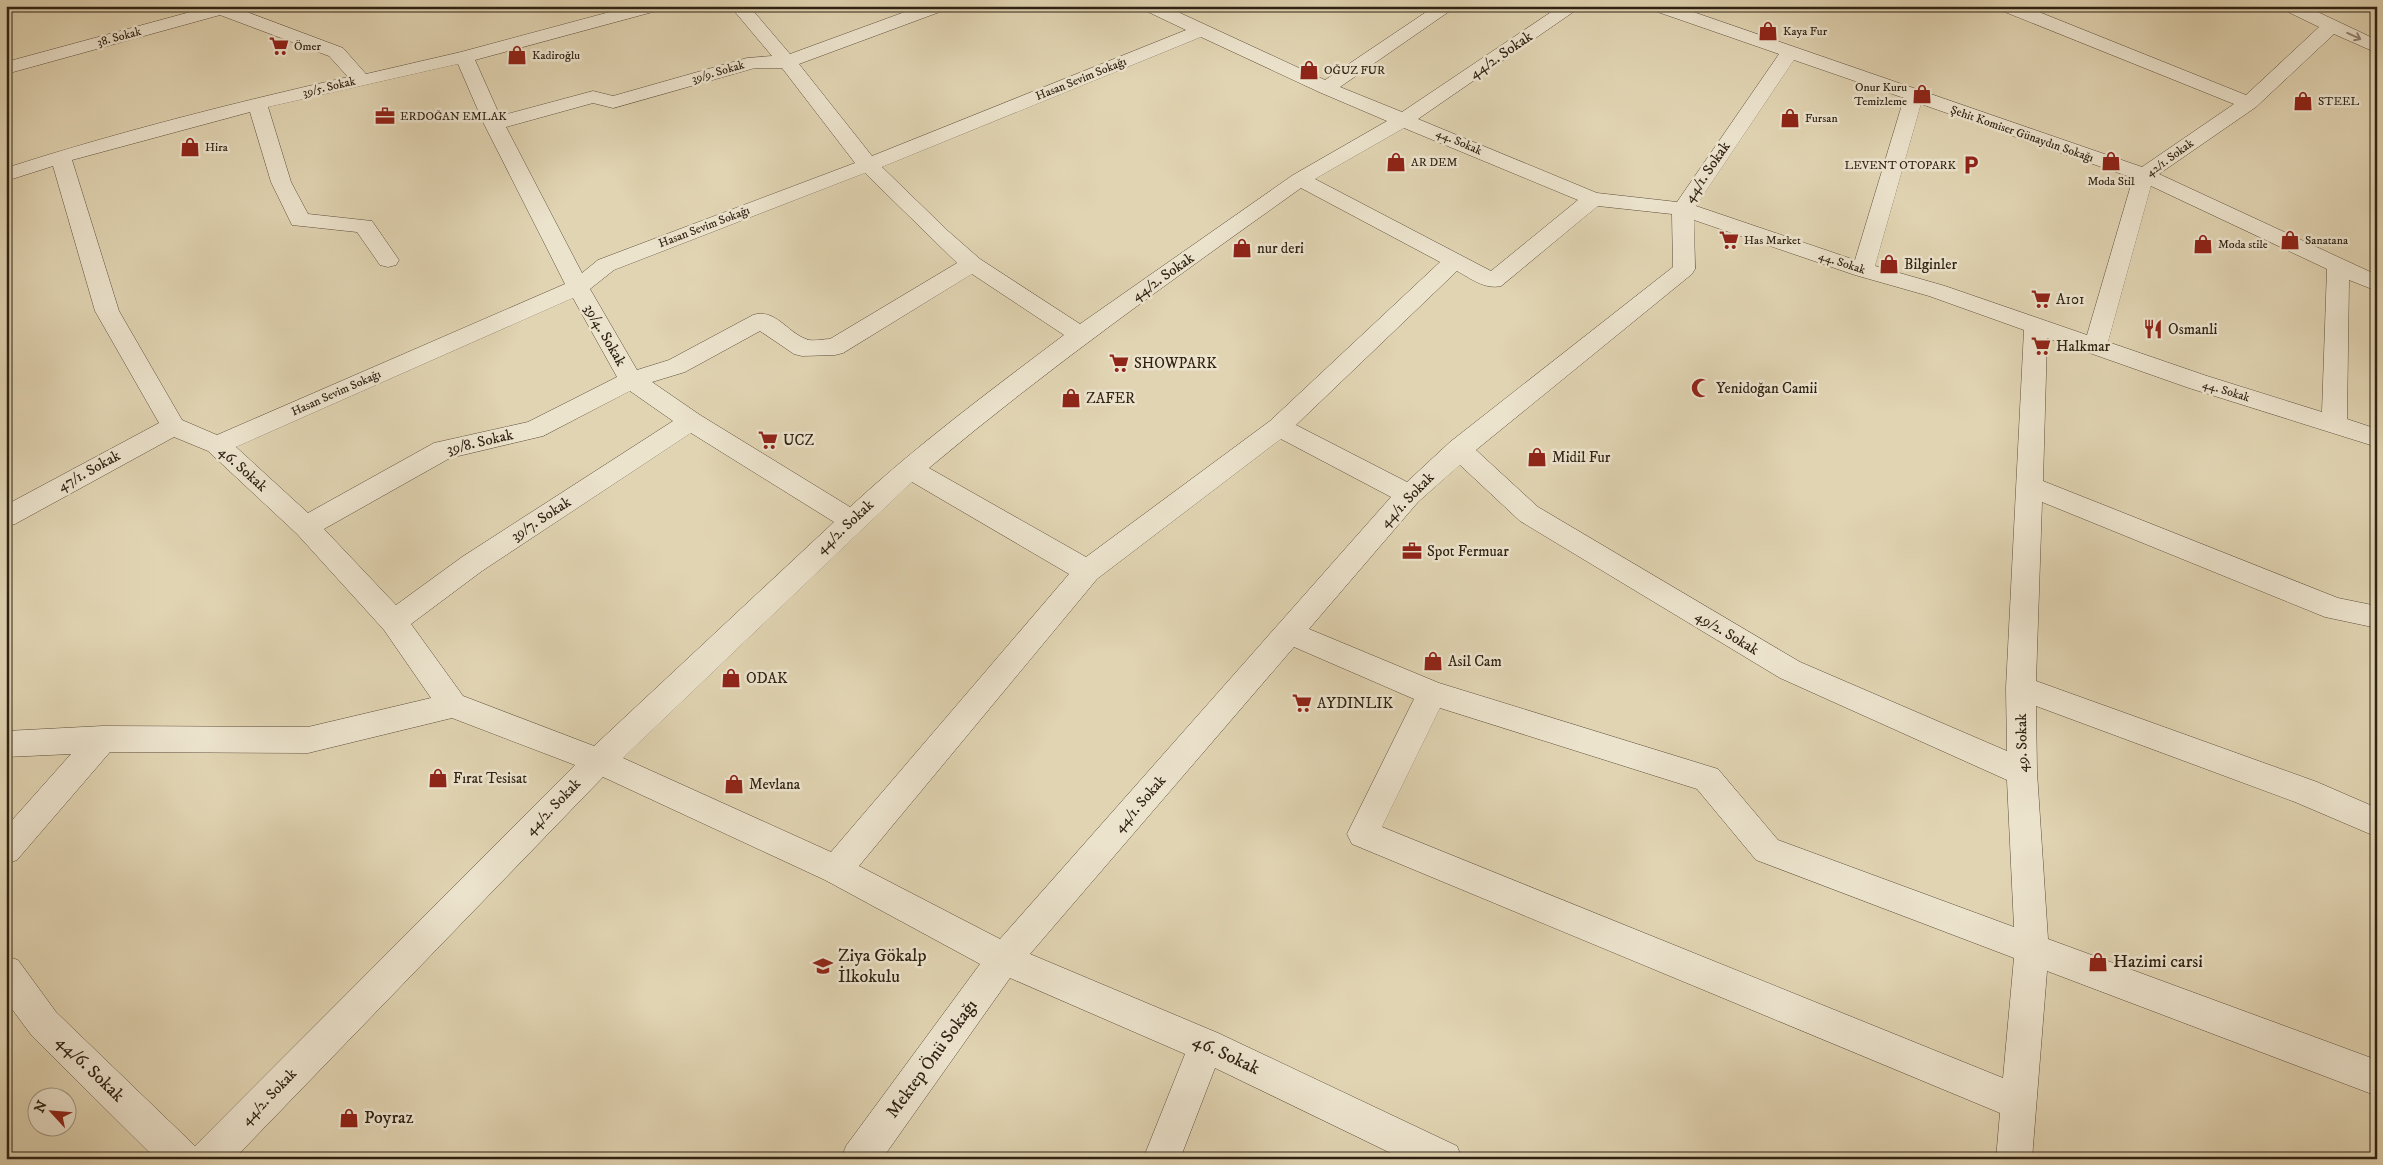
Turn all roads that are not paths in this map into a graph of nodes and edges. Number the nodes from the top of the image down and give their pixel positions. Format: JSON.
{"nodes":[{"id":1,"x":654,"y":6,"type":"edge"},
{"id":2,"x":739,"y":6,"type":"edge"},
{"id":3,"x":939,"y":6,"type":"edge"},
{"id":4,"x":1150,"y":6,"type":"edge"},
{"id":5,"x":1448,"y":6,"type":"edge"},
{"id":6,"x":1573,"y":6,"type":"edge"},
{"id":7,"x":1658,"y":6,"type":"edge"},
{"id":8,"x":2006,"y":6,"type":"edge"},
{"id":9,"x":2290,"y":6,"type":"edge"},
{"id":10,"x":222,"y":7,"type":"edge"},
{"id":11,"x":2331,"y":26,"type":"junction"},
{"id":12,"x":1201,"y":30,"type":"junction"},
{"id":13,"x":2377,"y":47,"type":"edge"},
{"id":14,"x":1790,"y":52,"type":"junction"},
{"id":15,"x":464,"y":57,"type":"junction"},
{"id":16,"x":787,"y":62,"type":"junction"},
{"id":17,"x":6,"y":68,"type":"edge"},
{"id":18,"x":361,"y":80,"type":"junction"},
{"id":19,"x":1326,"y":88,"type":"junction"},
{"id":20,"x":1914,"y":96,"type":"junction"},
{"id":21,"x":2249,"y":103,"type":"junction"},
{"id":22,"x":257,"y":104,"type":"junction"},
{"id":23,"x":1405,"y":119,"type":"junction"},
{"id":24,"x":494,"y":124,"type":"junction"},
{"id":25,"x":60,"y":157,"type":"junction"},
{"id":26,"x":868,"y":165,"type":"junction"},
{"id":27,"x":6,"y":175,"type":"edge"},
{"id":28,"x":2144,"y":175,"type":"junction"},
{"id":29,"x":1300,"y":179,"type":"junction"},
{"id":30,"x":1593,"y":199,"type":"junction"},
{"id":31,"x":1683,"y":208,"type":"junction"},
{"id":32,"x":388,"y":260,"type":"dead end"},
{"id":33,"x":1455,"y":260,"type":"junction"},
{"id":34,"x":972,"y":264,"type":"junction"},
{"id":35,"x":2338,"y":266,"type":"junction"},
{"id":36,"x":1863,"y":270,"type":"junction"},
{"id":37,"x":2377,"y":284,"type":"edge"},
{"id":38,"x":578,"y":287,"type":"junction"},
{"id":39,"x":2036,"y":327,"type":"junction"},
{"id":40,"x":1080,"y":335,"type":"junction"},
{"id":41,"x":2095,"y":346,"type":"junction"},
{"id":42,"x":631,"y":380,"type":"junction"},
{"id":43,"x":691,"y":421,"type":"junction"},
{"id":44,"x":2334,"y":425,"type":"junction"},
{"id":45,"x":173,"y":426,"type":"junction"},
{"id":46,"x":1279,"y":428,"type":"junction"},
{"id":47,"x":2377,"y":438,"type":"edge"},
{"id":48,"x":217,"y":445,"type":"junction"},
{"id":49,"x":1459,"y":449,"type":"junction"},
{"id":50,"x":911,"y":469,"type":"junction"},
{"id":51,"x":2028,"y":486,"type":"junction"},
{"id":52,"x":1408,"y":495,"type":"junction"},
{"id":53,"x":6,"y":517,"type":"edge"},
{"id":54,"x":851,"y":520,"type":"junction"},
{"id":55,"x":306,"y":527,"type":"junction"},
{"id":56,"x":1087,"y":571,"type":"junction"},
{"id":57,"x":2377,"y":617,"type":"edge"},
{"id":58,"x":394,"y":622,"type":"junction"},
{"id":59,"x":1290,"y":633,"type":"junction"},
{"id":60,"x":2021,"y":688,"type":"junction"},
{"id":61,"x":1432,"y":693,"type":"junction"},
{"id":62,"x":453,"y":705,"type":"junction"},
{"id":63,"x":103,"y":739,"type":"junction"},
{"id":64,"x":6,"y":744,"type":"edge"},
{"id":65,"x":599,"y":760,"type":"junction"},
{"id":66,"x":2022,"y":772,"type":"junction"},
{"id":67,"x":2377,"y":823,"type":"edge"},
{"id":68,"x":6,"y":850,"type":"edge"},
{"id":69,"x":836,"y":870,"type":"junction"},
{"id":70,"x":2032,"y":949,"type":"junction"},
{"id":71,"x":1004,"y":959,"type":"junction"},
{"id":72,"x":6,"y":972,"type":"edge"},
{"id":73,"x":1206,"y":1045,"type":"junction"},
{"id":74,"x":2377,"y":1078,"type":"edge"},
{"id":75,"x":2020,"y":1103,"type":"junction"},
{"id":76,"x":182,"y":1159,"type":"edge"},
{"id":77,"x":208,"y":1159,"type":"edge"},
{"id":78,"x":859,"y":1159,"type":"edge"},
{"id":79,"x":1161,"y":1159,"type":"edge"},
{"id":80,"x":1444,"y":1159,"type":"edge"},
{"id":81,"x":2014,"y":1159,"type":"edge"}],
"edges":[{"from":1,"to":15,"type":"street","name":"39/5. Sokak"},
{"from":2,"to":16,"type":"street"},
{"from":3,"to":16,"type":"street","name":"39/9. Sokak"},
{"from":4,"to":12,"type":"street","name":"44. Sokak"},
{"from":5,"to":19,"type":"street"},
{"from":6,"to":23,"type":"street","name":"44/2. Sokak"},
{"from":7,"to":14,"type":"street","name":"Şehit Komiser Günaydın Sokağı"},
{"from":8,"to":21,"type":"street"},
{"from":9,"to":11,"type":"street"},
{"from":10,"to":17,"type":"street","name":"38. Sokak"},
{"from":10,"to":18,"type":"street"},
{"from":11,"to":13,"type":"street","one_way":true},
{"from":11,"to":21,"type":"street","name":"42/1. Sokak"},
{"from":12,"to":19,"type":"street","name":"44. Sokak"},
{"from":12,"to":26,"type":"street","name":"Hasan Sevim Sokağı"},
{"from":14,"to":20,"type":"street","name":"Şehit Komiser Günaydın Sokağı"},
{"from":14,"to":31,"type":"street","name":"44/1. Sokak"},
{"from":15,"to":18,"type":"street","name":"39/5. Sokak"},
{"from":15,"to":24,"type":"street","name":"39/4. Sokak"},
{"from":16,"to":24,"type":"street","name":"39/9. Sokak"},
{"from":16,"to":26,"type":"street"},
{"from":18,"to":22,"type":"street","name":"39/5. Sokak"},
{"from":19,"to":23,"type":"street","name":"44. Sokak"},
{"from":20,"to":28,"type":"street","name":"Şehit Komiser Günaydın Sokağı"},
{"from":20,"to":36,"type":"street"},
{"from":21,"to":28,"type":"street","name":"42/1. Sokak"},
{"from":22,"to":25,"type":"street","name":"39/5. Sokak"},
{"from":22,"to":32,"type":"street"},
{"from":23,"to":29,"type":"street","name":"44/2. Sokak"},
{"from":23,"to":30,"type":"street","name":"44. Sokak"},
{"from":24,"to":38,"type":"street","name":"39/4. Sokak"},
{"from":25,"to":27,"type":"street","name":"39/5. Sokak"},
{"from":25,"to":45,"type":"street"},
{"from":26,"to":34,"type":"street"},
{"from":26,"to":38,"type":"street","name":"Hasan Sevim Sokağı"},
{"from":28,"to":35,"type":"street","name":"Şehit Komiser Günaydın Sokağı"},
{"from":28,"to":41,"type":"street","name":"42/1. Sokak"},
{"from":29,"to":33,"type":"street"},
{"from":29,"to":40,"type":"street","name":"44/2. Sokak"},
{"from":30,"to":31,"type":"street","name":"44. Sokak"},
{"from":30,"to":33,"type":"street"},
{"from":31,"to":36,"type":"street","name":"44. Sokak"},
{"from":31,"to":49,"type":"street","name":"44/1. Sokak"},
{"from":33,"to":46,"type":"street"},
{"from":34,"to":40,"type":"street"},
{"from":34,"to":42,"type":"street","name":"39/8. Sokak"},
{"from":35,"to":37,"type":"street","name":"Şehit Komiser Günaydın Sokağı"},
{"from":35,"to":44,"type":"street"},
{"from":36,"to":39,"type":"street","name":"44. Sokak"},
{"from":38,"to":42,"type":"street","name":"39/4. Sokak"},
{"from":38,"to":48,"type":"street","name":"Hasan Sevim Sokağı"},
{"from":39,"to":41,"type":"street","name":"44. Sokak"},
{"from":39,"to":51,"type":"street","name":"49. Sokak"},
{"from":40,"to":50,"type":"street","name":"44/2. Sokak"},
{"from":41,"to":44,"type":"street","name":"44. Sokak"},
{"from":42,"to":43,"type":"street","name":"39/4. Sokak"},
{"from":42,"to":55,"type":"street","name":"39/8. Sokak"},
{"from":43,"to":54,"type":"street","name":"39/4. Sokak"},
{"from":43,"to":58,"type":"street","name":"39/7. Sokak"},
{"from":44,"to":47,"type":"street","name":"44. Sokak"},
{"from":45,"to":48,"type":"street","name":"46. Sokak"},
{"from":45,"to":53,"type":"street","name":"47/1. Sokak"},
{"from":46,"to":52,"type":"street"},
{"from":46,"to":56,"type":"street"},
{"from":48,"to":55,"type":"street","name":"46. Sokak"},
{"from":49,"to":52,"type":"street","name":"44/1. Sokak"},
{"from":49,"to":66,"type":"street","name":"49/2. Sokak"},
{"from":50,"to":54,"type":"street","name":"44/2. Sokak"},
{"from":50,"to":56,"type":"street"},
{"from":51,"to":57,"type":"street"},
{"from":51,"to":60,"type":"street","name":"49. Sokak"},
{"from":52,"to":59,"type":"street","name":"44/1. Sokak"},
{"from":54,"to":65,"type":"street","name":"44/2. Sokak"},
{"from":55,"to":58,"type":"street","name":"46. Sokak"},
{"from":56,"to":69,"type":"street"},
{"from":58,"to":62,"type":"street","name":"46. Sokak"},
{"from":59,"to":61,"type":"street"},
{"from":59,"to":71,"type":"street","name":"44/1. Sokak"},
{"from":60,"to":66,"type":"street","name":"49. Sokak"},
{"from":60,"to":67,"type":"street"},
{"from":61,"to":70,"type":"street"},
{"from":61,"to":75,"type":"street"},
{"from":62,"to":63,"type":"street"},
{"from":62,"to":65,"type":"street","name":"46. Sokak"},
{"from":63,"to":64,"type":"street"},
{"from":63,"to":68,"type":"street"},
{"from":65,"to":69,"type":"street","name":"46. Sokak"},
{"from":65,"to":77,"type":"street","name":"44/2. Sokak"},
{"from":66,"to":70,"type":"street","name":"49. Sokak"},
{"from":69,"to":71,"type":"street","name":"46. Sokak"},
{"from":70,"to":74,"type":"street"},
{"from":70,"to":75,"type":"street","name":"49. Sokak"},
{"from":71,"to":73,"type":"street","name":"46. Sokak"},
{"from":71,"to":78,"type":"street","name":"Mektep Önü Sokağı"},
{"from":72,"to":76,"type":"street","name":"44/6. Sokak"},
{"from":73,"to":79,"type":"street"},
{"from":73,"to":80,"type":"street","name":"46. Sokak"},
{"from":75,"to":81,"type":"street","name":"49. Sokak"}]}
